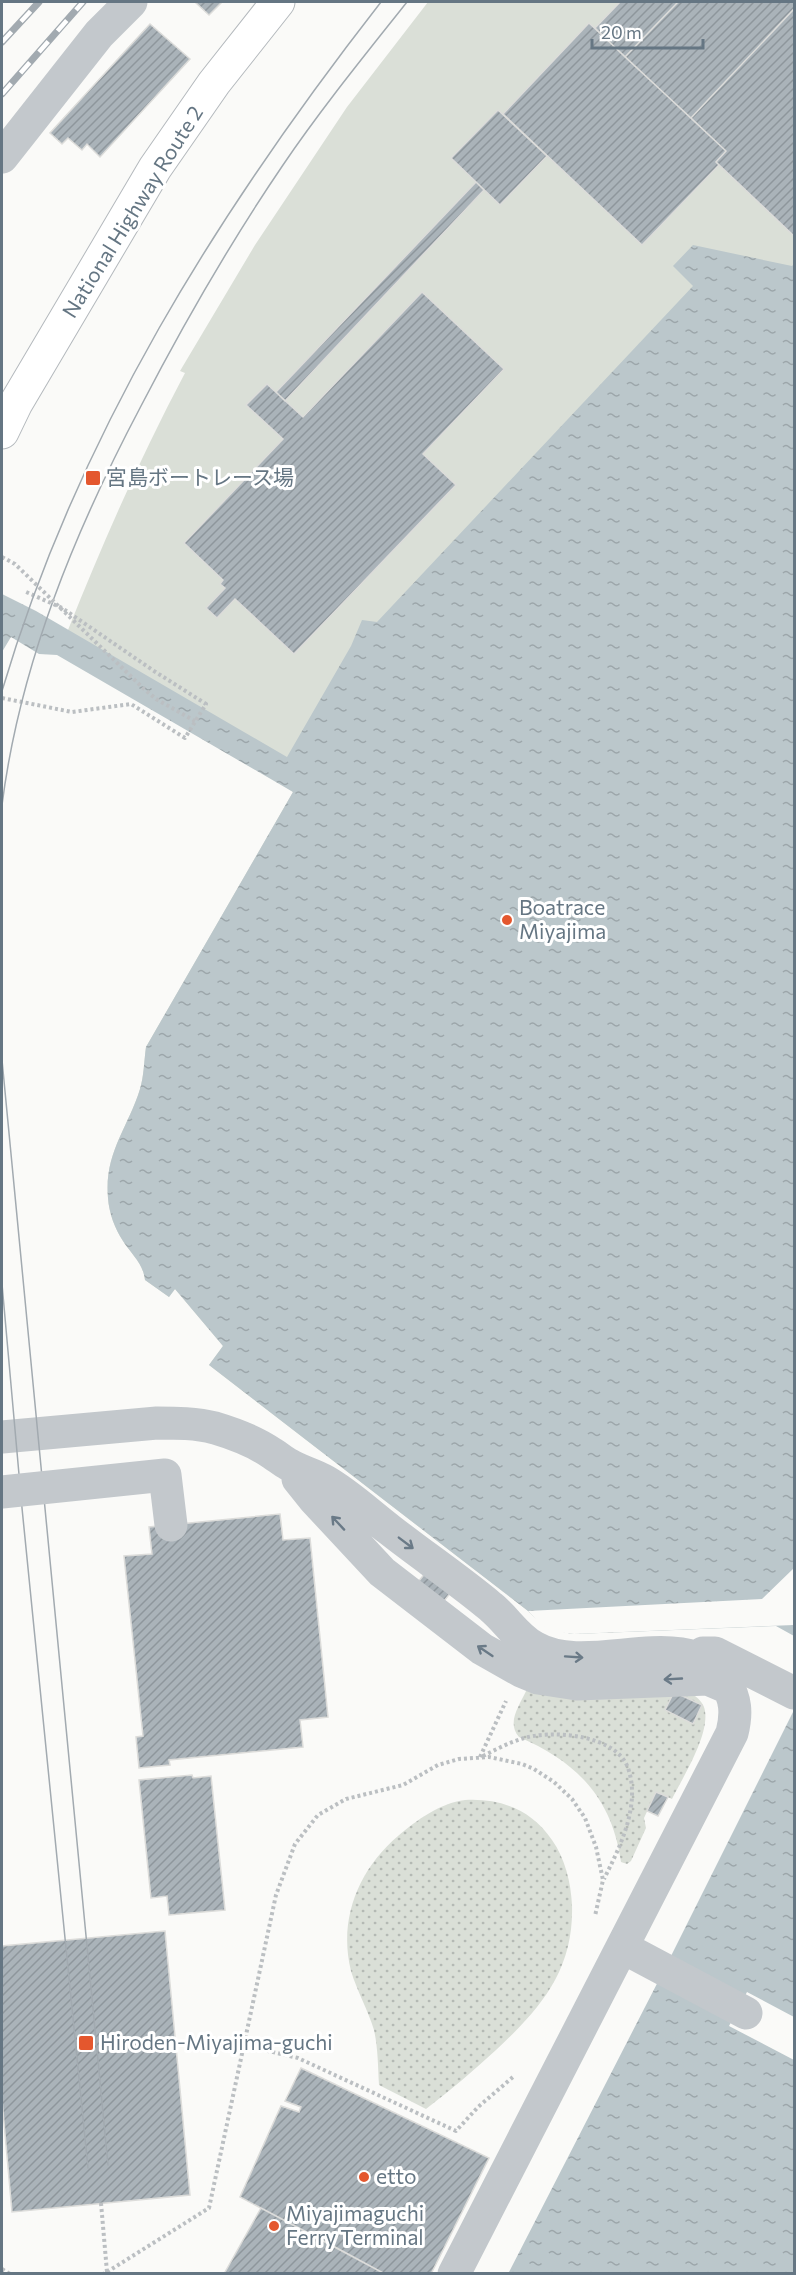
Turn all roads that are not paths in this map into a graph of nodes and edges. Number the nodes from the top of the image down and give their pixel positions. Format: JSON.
{"nodes":[{"id":1,"x":131,"y":2,"type":"edge"},
{"id":2,"x":278,"y":2,"type":"edge"},
{"id":3,"x":2,"y":157,"type":"edge"},
{"id":4,"x":2,"y":432,"type":"edge"},
{"id":5,"x":2,"y":1437,"type":"edge"},
{"id":6,"x":288,"y":1465,"type":"junction"},
{"id":7,"x":2,"y":1492,"type":"edge"},
{"id":8,"x":171,"y":1525,"type":"dead end"},
{"id":9,"x":683,"y":1653,"type":"junction"},
{"id":10,"x":729,"y":1688,"type":"junction"},
{"id":11,"x":795,"y":1693,"type":"edge"},
{"id":12,"x":622,"y":1947,"type":"junction"},
{"id":13,"x":746,"y":2013,"type":"dead end"},
{"id":14,"x":454,"y":2274,"type":"edge"}],
"edges":[{"from":1,"to":3,"type":"street"},
{"from":2,"to":4,"type":"highway","name":"National Highway Route 2"},
{"from":5,"to":6,"type":"street"},
{"from":6,"to":9,"type":"street","one_way":true},
{"from":10,"to":6,"type":"street","one_way":true},
{"from":7,"to":8,"type":"street","bridge":true},
{"from":9,"to":10,"type":"street"},
{"from":9,"to":11,"type":"street"},
{"from":10,"to":12,"type":"street"},
{"from":12,"to":13,"type":"street"},
{"from":12,"to":14,"type":"street"}]}
